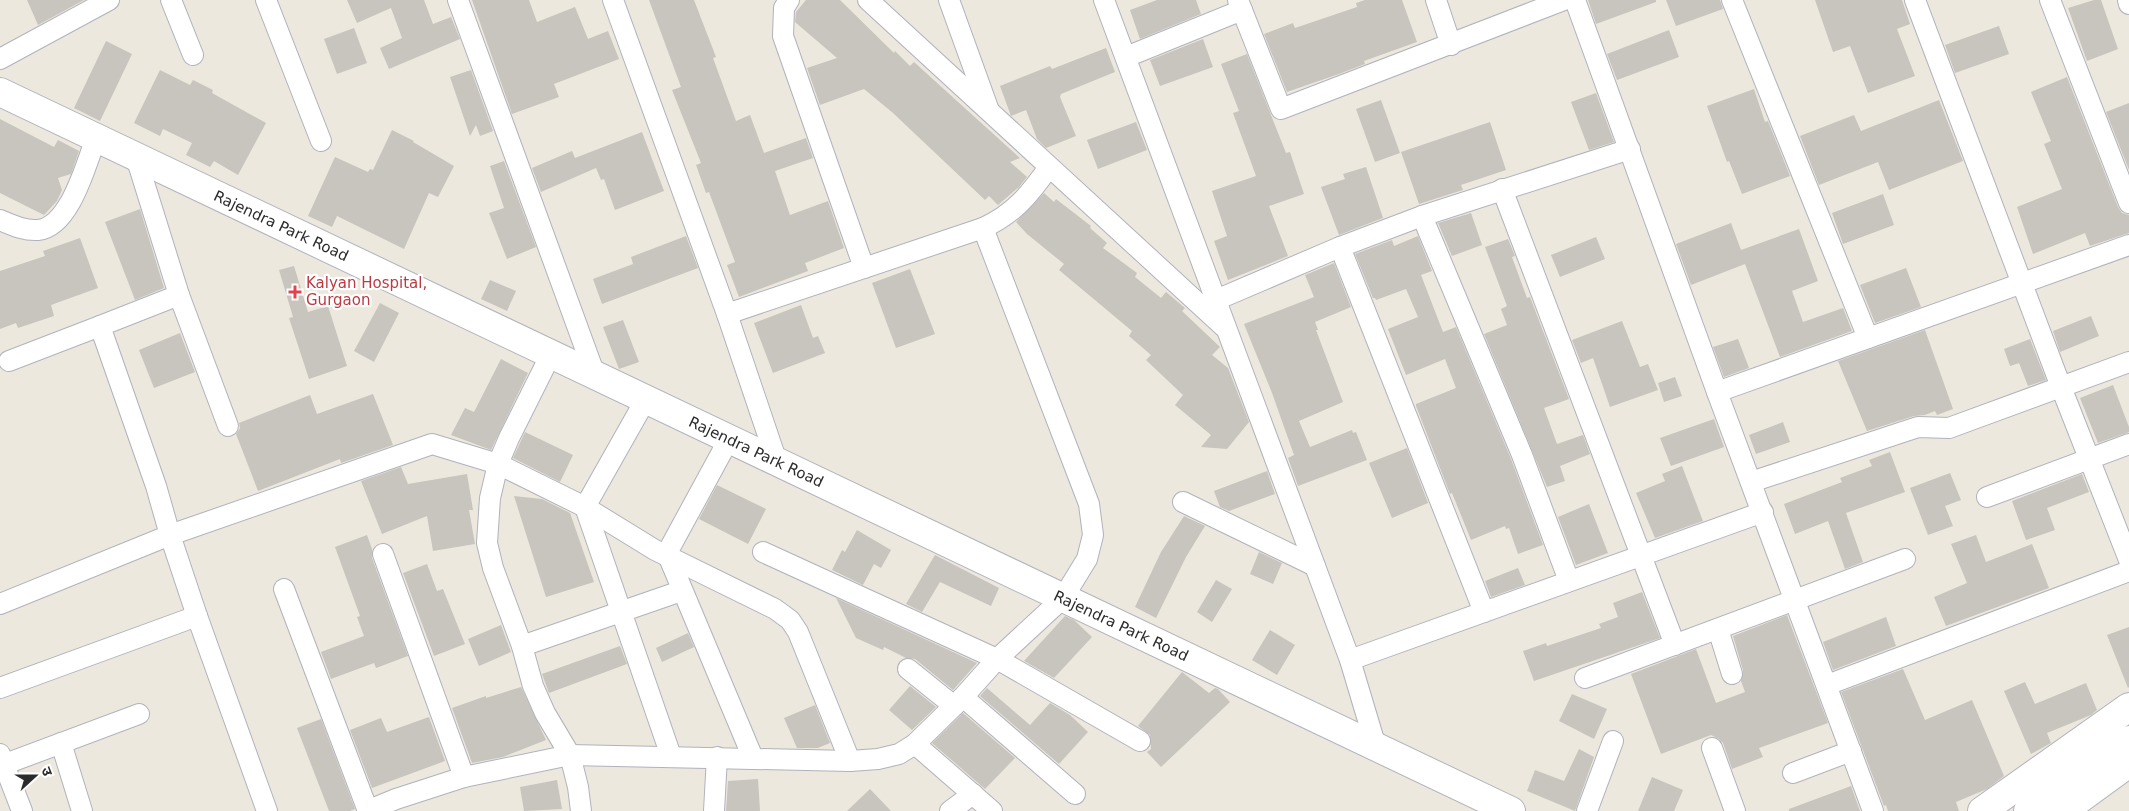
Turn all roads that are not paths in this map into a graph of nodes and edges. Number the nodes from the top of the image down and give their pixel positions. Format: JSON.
{"nodes":[{"id":1,"x":109,"y":0,"type":"edge"},
{"id":2,"x":171,"y":0,"type":"edge"},
{"id":3,"x":266,"y":0,"type":"edge"},
{"id":4,"x":458,"y":0,"type":"edge"},
{"id":5,"x":613,"y":0,"type":"edge"},
{"id":6,"x":789,"y":0,"type":"edge"},
{"id":7,"x":868,"y":0,"type":"edge"},
{"id":8,"x":949,"y":0,"type":"edge"},
{"id":9,"x":1104,"y":0,"type":"edge"},
{"id":10,"x":1436,"y":0,"type":"edge"},
{"id":11,"x":1564,"y":0,"type":"edge"},
{"id":12,"x":1575,"y":0,"type":"edge"},
{"id":13,"x":1732,"y":0,"type":"edge"},
{"id":14,"x":1915,"y":0,"type":"edge"},
{"id":15,"x":2050,"y":0,"type":"edge"},
{"id":16,"x":2128,"y":0,"type":"edge"},
{"id":17,"x":2129,"y":4,"type":"edge"},
{"id":18,"x":1240,"y":5,"type":"edge"},
{"id":19,"x":1450,"y":45,"type":"junction"},
{"id":20,"x":194,"y":55,"type":"dead end"},
{"id":21,"x":1126,"y":57,"type":"junction"},
{"id":22,"x":0,"y":59,"type":"edge"},
{"id":23,"x":0,"y":92,"type":"edge"},
{"id":24,"x":990,"y":112,"type":"junction"},
{"id":25,"x":96,"y":138,"type":"junction"},
{"id":26,"x":321,"y":141,"type":"dead end"},
{"id":27,"x":1630,"y":149,"type":"junction"},
{"id":28,"x":136,"y":157,"type":"junction"},
{"id":29,"x":1049,"y":167,"type":"junction"},
{"id":30,"x":1502,"y":189,"type":"junction"},
{"id":31,"x":2129,"y":204,"type":"edge"},
{"id":32,"x":1422,"y":216,"type":"junction"},
{"id":33,"x":0,"y":220,"type":"edge"},
{"id":34,"x":983,"y":228,"type":"junction"},
{"id":35,"x":2129,"y":245,"type":"edge"},
{"id":36,"x":1340,"y":247,"type":"junction"},
{"id":37,"x":864,"y":268,"type":"junction"},
{"id":38,"x":2023,"y":283,"type":"junction"},
{"id":39,"x":179,"y":295,"type":"junction"},
{"id":40,"x":1216,"y":300,"type":"junction"},
{"id":41,"x":726,"y":314,"type":"junction"},
{"id":42,"x":100,"y":326,"type":"junction"},
{"id":43,"x":1228,"y":331,"type":"junction"},
{"id":44,"x":1868,"y":338,"type":"junction"},
{"id":45,"x":551,"y":354,"type":"junction"},
{"id":46,"x":8,"y":361,"type":"dead end"},
{"id":47,"x":2129,"y":362,"type":"edge"},
{"id":48,"x":595,"y":375,"type":"junction"},
{"id":49,"x":2061,"y":387,"type":"junction"},
{"id":50,"x":1717,"y":392,"type":"junction"},
{"id":51,"x":646,"y":399,"type":"junction"},
{"id":52,"x":228,"y":426,"type":"dead end"},
{"id":53,"x":729,"y":439,"type":"junction"},
{"id":54,"x":2129,"y":444,"type":"edge"},
{"id":55,"x":2090,"y":458,"type":"junction"},
{"id":56,"x":778,"y":462,"type":"junction"},
{"id":57,"x":498,"y":464,"type":"junction"},
{"id":58,"x":1751,"y":482,"type":"junction"},
{"id":59,"x":1987,"y":497,"type":"dead end"},
{"id":60,"x":1183,"y":502,"type":"dead end"},
{"id":61,"x":585,"y":507,"type":"junction"},
{"id":62,"x":1763,"y":512,"type":"junction"},
{"id":63,"x":170,"y":535,"type":"junction"},
{"id":64,"x":763,"y":552,"type":"dead end"},
{"id":65,"x":383,"y":554,"type":"dead end"},
{"id":66,"x":666,"y":554,"type":"junction"},
{"id":67,"x":1641,"y":556,"type":"junction"},
{"id":68,"x":1905,"y":559,"type":"dead end"},
{"id":69,"x":2129,"y":560,"type":"edge"},
{"id":70,"x":1315,"y":566,"type":"junction"},
{"id":71,"x":2129,"y":571,"type":"edge"},
{"id":72,"x":1569,"y":581,"type":"junction"},
{"id":73,"x":284,"y":589,"type":"dead end"},
{"id":74,"x":682,"y":591,"type":"junction"},
{"id":75,"x":1063,"y":598,"type":"junction"},
{"id":76,"x":1795,"y":600,"type":"junction"},
{"id":77,"x":0,"y":604,"type":"edge"},
{"id":78,"x":621,"y":611,"type":"junction"},
{"id":79,"x":1484,"y":612,"type":"junction"},
{"id":80,"x":197,"y":616,"type":"junction"},
{"id":81,"x":1718,"y":628,"type":"junction"},
{"id":82,"x":1674,"y":645,"type":"junction"},
{"id":83,"x":522,"y":646,"type":"junction"},
{"id":84,"x":996,"y":659,"type":"junction"},
{"id":85,"x":1350,"y":660,"type":"junction"},
{"id":86,"x":908,"y":669,"type":"dead end"},
{"id":87,"x":1732,"y":674,"type":"dead end"},
{"id":88,"x":1585,"y":678,"type":"dead end"},
{"id":89,"x":1827,"y":685,"type":"junction"},
{"id":90,"x":0,"y":688,"type":"edge"},
{"id":91,"x":958,"y":702,"type":"junction"},
{"id":92,"x":2129,"y":707,"type":"edge"},
{"id":93,"x":139,"y":714,"type":"dead end"},
{"id":94,"x":2129,"y":740,"type":"edge"},
{"id":95,"x":1140,"y":741,"type":"dead end"},
{"id":96,"x":1613,"y":741,"type":"dead end"},
{"id":97,"x":61,"y":743,"type":"junction"},
{"id":98,"x":915,"y":744,"type":"junction"},
{"id":99,"x":1376,"y":747,"type":"junction"},
{"id":100,"x":1712,"y":748,"type":"dead end"},
{"id":101,"x":1851,"y":751,"type":"junction"},
{"id":102,"x":570,"y":754,"type":"junction"},
{"id":103,"x":670,"y":756,"type":"junction"},
{"id":104,"x":717,"y":757,"type":"junction"},
{"id":105,"x":753,"y":758,"type":"junction"},
{"id":106,"x":850,"y":761,"type":"junction"},
{"id":107,"x":1,"y":762,"type":"edge"},
{"id":108,"x":2129,"y":764,"type":"edge"},
{"id":109,"x":1793,"y":773,"type":"dead end"},
{"id":110,"x":464,"y":777,"type":"junction"},
{"id":111,"x":2129,"y":780,"type":"edge"},
{"id":112,"x":973,"y":794,"type":"junction"},
{"id":113,"x":1075,"y":794,"type":"dead end"},
{"id":114,"x":1498,"y":809,"type":"edge"},
{"id":115,"x":22,"y":811,"type":"edge"},
{"id":116,"x":82,"y":811,"type":"edge"},
{"id":117,"x":267,"y":811,"type":"edge"},
{"id":118,"x":368,"y":811,"type":"edge"},
{"id":119,"x":581,"y":811,"type":"edge"},
{"id":120,"x":714,"y":811,"type":"edge"},
{"id":121,"x":950,"y":811,"type":"edge"},
{"id":122,"x":992,"y":811,"type":"edge"},
{"id":123,"x":1588,"y":811,"type":"edge"},
{"id":124,"x":1735,"y":811,"type":"edge"},
{"id":125,"x":1873,"y":811,"type":"edge"},
{"id":126,"x":1982,"y":811,"type":"edge"},
{"id":127,"x":2028,"y":811,"type":"edge"},
{"id":128,"x":2063,"y":811,"type":"edge"},
{"id":129,"x":2084,"y":811,"type":"edge"}],
"edges":[{"from":1,"to":22,"type":"street"},
{"from":2,"to":20,"type":"street"},
{"from":3,"to":26,"type":"street"},
{"from":4,"to":48,"type":"street"},
{"from":5,"to":41,"type":"street"},
{"from":6,"to":37,"type":"street"},
{"from":7,"to":24,"type":"street"},
{"from":8,"to":24,"type":"street"},
{"from":9,"to":21,"type":"street"},
{"from":10,"to":19,"type":"street"},
{"from":11,"to":19,"type":"street"},
{"from":12,"to":27,"type":"street"},
{"from":13,"to":44,"type":"street"},
{"from":14,"to":38,"type":"street"},
{"from":15,"to":31,"type":"street"},
{"from":16,"to":17,"type":"street"},
{"from":18,"to":19,"type":"street"},
{"from":18,"to":21,"type":"street"},
{"from":21,"to":40,"type":"street"},
{"from":23,"to":25,"type":"street","name":"Rajendra Park Road"},
{"from":24,"to":29,"type":"street"},
{"from":25,"to":28,"type":"street","name":"Rajendra Park Road"},
{"from":25,"to":33,"type":"street"},
{"from":27,"to":30,"type":"street"},
{"from":27,"to":50,"type":"street"},
{"from":28,"to":39,"type":"street"},
{"from":28,"to":45,"type":"street","name":"Rajendra Park Road"},
{"from":29,"to":34,"type":"street"},
{"from":29,"to":43,"type":"street"},
{"from":30,"to":32,"type":"street"},
{"from":30,"to":67,"type":"street"},
{"from":32,"to":36,"type":"street"},
{"from":32,"to":72,"type":"street"},
{"from":34,"to":37,"type":"street"},
{"from":34,"to":75,"type":"street"},
{"from":35,"to":38,"type":"street"},
{"from":36,"to":40,"type":"street"},
{"from":36,"to":79,"type":"street"},
{"from":37,"to":41,"type":"street"},
{"from":38,"to":44,"type":"street"},
{"from":38,"to":49,"type":"street"},
{"from":39,"to":42,"type":"street"},
{"from":39,"to":52,"type":"street"},
{"from":40,"to":43,"type":"street"},
{"from":41,"to":56,"type":"street"},
{"from":42,"to":46,"type":"street"},
{"from":42,"to":63,"type":"street"},
{"from":43,"to":70,"type":"street"},
{"from":44,"to":50,"type":"street"},
{"from":45,"to":48,"type":"street","name":"Rajendra Park Road"},
{"from":45,"to":57,"type":"street"},
{"from":47,"to":49,"type":"street"},
{"from":48,"to":51,"type":"street","name":"Rajendra Park Road"},
{"from":49,"to":55,"type":"street"},
{"from":49,"to":58,"type":"street"},
{"from":50,"to":58,"type":"street"},
{"from":51,"to":53,"type":"street","name":"Rajendra Park Road"},
{"from":51,"to":61,"type":"street"},
{"from":53,"to":56,"type":"street","name":"Rajendra Park Road"},
{"from":53,"to":66,"type":"street"},
{"from":54,"to":55,"type":"street"},
{"from":55,"to":59,"type":"street"},
{"from":55,"to":69,"type":"street"},
{"from":56,"to":75,"type":"street","name":"Rajendra Park Road"},
{"from":57,"to":61,"type":"street"},
{"from":57,"to":63,"type":"street"},
{"from":57,"to":83,"type":"street"},
{"from":58,"to":62,"type":"street"},
{"from":60,"to":70,"type":"street"},
{"from":61,"to":66,"type":"street"},
{"from":61,"to":78,"type":"street"},
{"from":62,"to":67,"type":"street"},
{"from":62,"to":76,"type":"street"},
{"from":63,"to":77,"type":"street"},
{"from":63,"to":80,"type":"street"},
{"from":64,"to":84,"type":"street"},
{"from":65,"to":110,"type":"street"},
{"from":66,"to":74,"type":"street"},
{"from":66,"to":106,"type":"street"},
{"from":67,"to":72,"type":"street"},
{"from":67,"to":82,"type":"street"},
{"from":68,"to":76,"type":"street"},
{"from":70,"to":85,"type":"street"},
{"from":71,"to":89,"type":"street"},
{"from":72,"to":79,"type":"street"},
{"from":73,"to":118,"type":"street"},
{"from":74,"to":78,"type":"street"},
{"from":74,"to":105,"type":"street"},
{"from":75,"to":84,"type":"street"},
{"from":75,"to":99,"type":"street","name":"Rajendra Park Road"},
{"from":76,"to":81,"type":"street"},
{"from":76,"to":89,"type":"street"},
{"from":78,"to":83,"type":"street"},
{"from":78,"to":103,"type":"street"},
{"from":79,"to":85,"type":"street"},
{"from":80,"to":90,"type":"street"},
{"from":80,"to":117,"type":"street"},
{"from":81,"to":82,"type":"street"},
{"from":81,"to":87,"type":"street"},
{"from":82,"to":88,"type":"street"},
{"from":83,"to":102,"type":"street"},
{"from":84,"to":91,"type":"street"},
{"from":84,"to":95,"type":"street"},
{"from":85,"to":99,"type":"street"},
{"from":86,"to":91,"type":"street"},
{"from":89,"to":101,"type":"street"},
{"from":91,"to":98,"type":"street"},
{"from":91,"to":113,"type":"street"},
{"from":92,"to":126,"type":"street"},
{"from":93,"to":97,"type":"street"},
{"from":94,"to":127,"type":"street"},
{"from":96,"to":123,"type":"street"},
{"from":97,"to":107,"type":"street"},
{"from":97,"to":116,"type":"street"},
{"from":98,"to":106,"type":"street"},
{"from":98,"to":112,"type":"street"},
{"from":99,"to":114,"type":"street","name":"Rajendra Park Road"},
{"from":100,"to":124,"type":"street"},
{"from":101,"to":109,"type":"street"},
{"from":101,"to":125,"type":"street"},
{"from":102,"to":103,"type":"street"},
{"from":102,"to":110,"type":"street"},
{"from":102,"to":119,"type":"street"},
{"from":103,"to":104,"type":"street"},
{"from":104,"to":105,"type":"street"},
{"from":104,"to":120,"type":"street"},
{"from":105,"to":106,"type":"street"},
{"from":107,"to":115,"type":"street"},
{"from":108,"to":128,"type":"street"},
{"from":110,"to":118,"type":"street"},
{"from":111,"to":129,"type":"street"},
{"from":112,"to":121,"type":"street"},
{"from":112,"to":122,"type":"street"}]}
